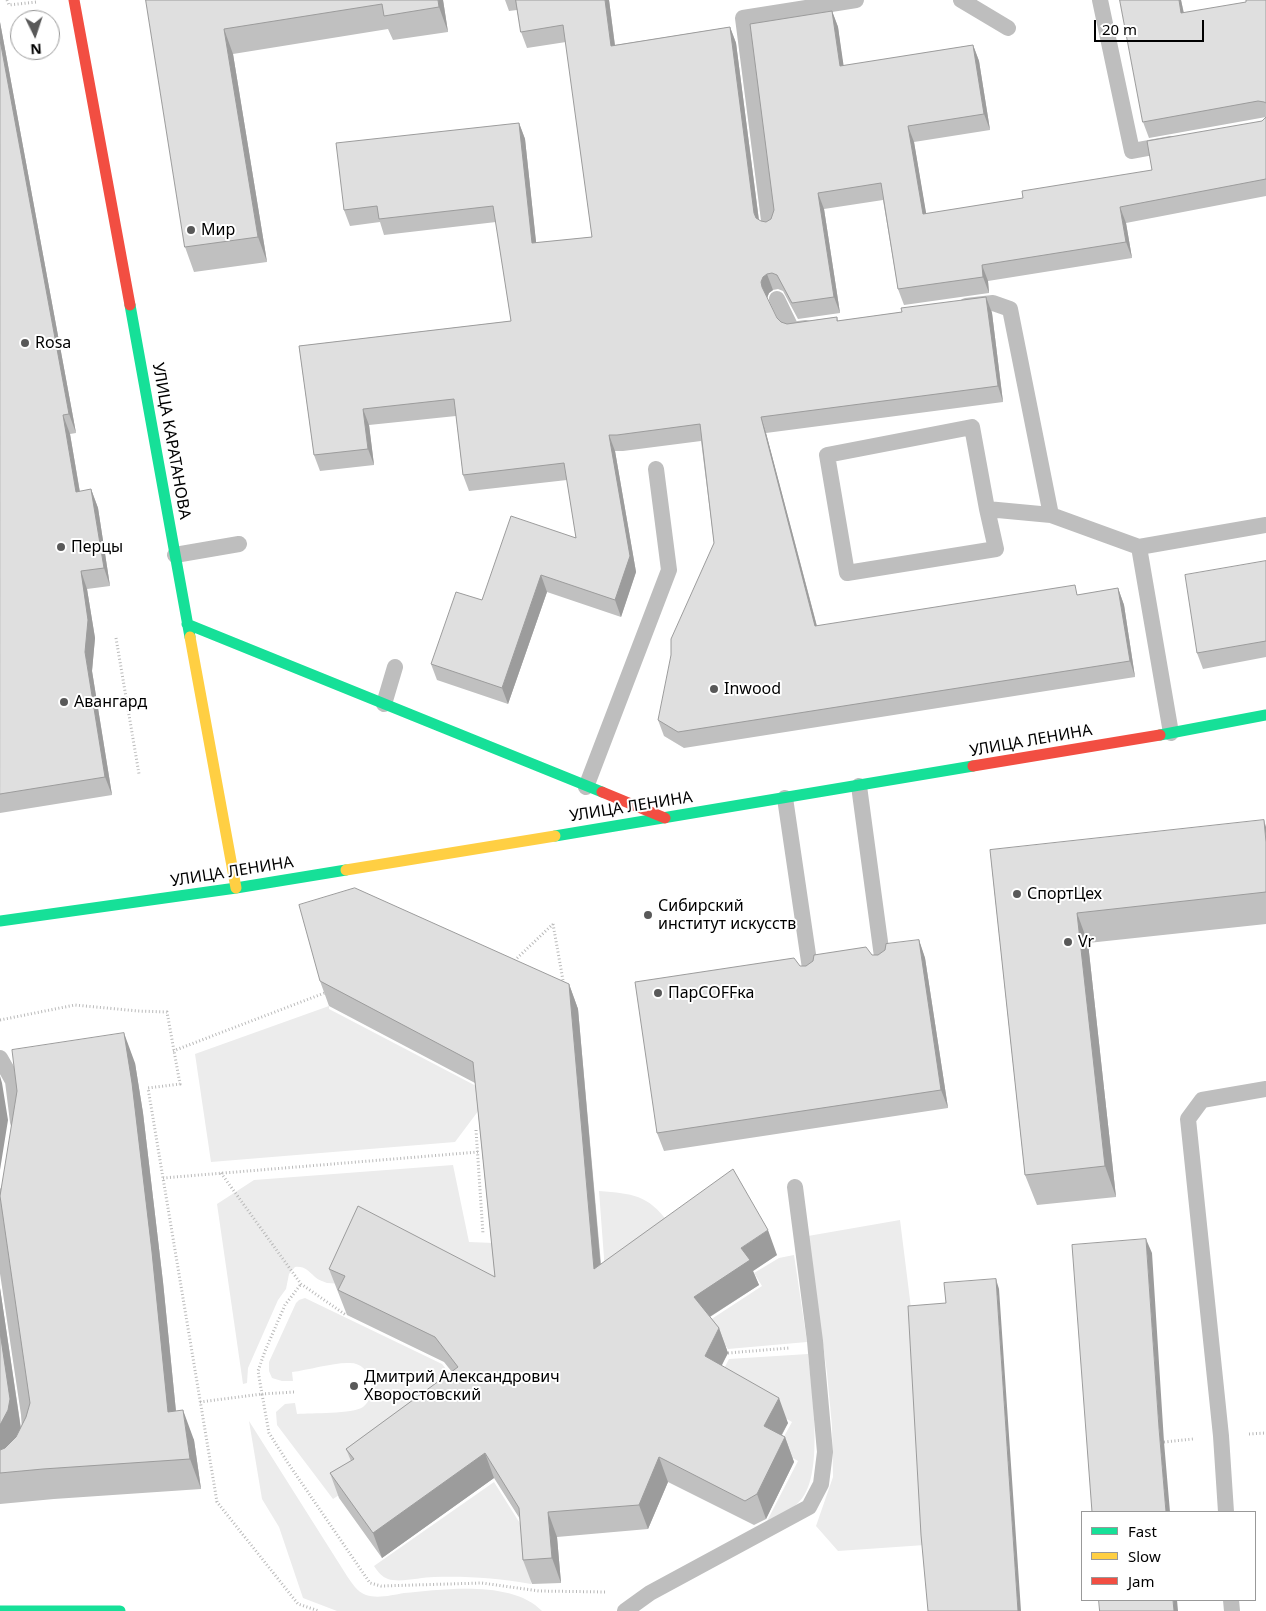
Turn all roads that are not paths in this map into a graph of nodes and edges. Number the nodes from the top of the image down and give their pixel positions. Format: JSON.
{"nodes":[{"id":1,"x":74,"y":0,"type":"edge"},
{"id":2,"x":856,"y":0,"type":"edge"},
{"id":3,"x":961,"y":0,"type":"edge"},
{"id":4,"x":1100,"y":0,"type":"edge"},
{"id":5,"x":1008,"y":28,"type":"dead end"},
{"id":6,"x":1189,"y":141,"type":"edge"},
{"id":7,"x":770,"y":228,"type":"edge"},
{"id":8,"x":777,"y":300,"type":"edge"},
{"id":9,"x":955,"y":308,"type":"edge"},
{"id":10,"x":820,"y":326,"type":"edge"},
{"id":11,"x":656,"y":469,"type":"dead end"},
{"id":12,"x":987,"y":509,"type":"junction"},
{"id":13,"x":1051,"y":515,"type":"junction"},
{"id":14,"x":1266,"y":525,"type":"edge"},
{"id":15,"x":239,"y":544,"type":"dead end"},
{"id":16,"x":1139,"y":547,"type":"junction"},
{"id":17,"x":175,"y":554,"type":"junction"},
{"id":18,"x":187,"y":624,"type":"junction"},
{"id":19,"x":396,"y":667,"type":"dead end"},
{"id":20,"x":384,"y":704,"type":"junction"},
{"id":21,"x":1266,"y":715,"type":"edge"},
{"id":22,"x":1171,"y":733,"type":"junction"},
{"id":23,"x":586,"y":786,"type":"junction"},
{"id":24,"x":859,"y":786,"type":"junction"},
{"id":25,"x":785,"y":798,"type":"junction"},
{"id":26,"x":665,"y":818,"type":"junction"},
{"id":27,"x":236,"y":888,"type":"junction"},
{"id":28,"x":0,"y":921,"type":"edge"},
{"id":29,"x":883,"y":964,"type":"edge"},
{"id":30,"x":811,"y":975,"type":"edge"},
{"id":31,"x":0,"y":1058,"type":"edge"},
{"id":32,"x":1266,"y":1088,"type":"edge"},
{"id":33,"x":16,"y":1138,"type":"edge"},
{"id":34,"x":5,"y":1182,"type":"edge"},
{"id":35,"x":795,"y":1187,"type":"dead end"},
{"id":36,"x":27,"y":1444,"type":"edge"},
{"id":37,"x":1226,"y":1511,"type":"edge"},
{"id":38,"x":0,"y":1611,"type":"edge"},
{"id":39,"x":120,"y":1611,"type":"edge"},
{"id":40,"x":626,"y":1611,"type":"edge"}],
"edges":[{"from":1,"to":17,"type":"street","name":"УЛИЦА КАРАТАНОВА"},
{"from":2,"to":7,"type":"lane"},
{"from":3,"to":5,"type":"lane"},
{"from":4,"to":6,"type":"lane"},
{"from":8,"to":10,"type":"lane"},
{"from":9,"to":13,"type":"lane"},
{"from":11,"to":23,"type":"lane"},
{"from":12,"to":12,"type":"lane"},
{"from":12,"to":13,"type":"lane"},
{"from":13,"to":16,"type":"lane"},
{"from":14,"to":16,"type":"lane"},
{"from":15,"to":17,"type":"lane"},
{"from":16,"to":22,"type":"lane"},
{"from":17,"to":18,"type":"street","name":"УЛИЦА КАРАТАНОВА"},
{"from":18,"to":20,"type":"street"},
{"from":18,"to":27,"type":"street","name":"УЛИЦА КАРАТАНОВА"},
{"from":19,"to":20,"type":"lane"},
{"from":20,"to":23,"type":"street"},
{"from":21,"to":22,"type":"street","name":"УЛИЦА ЛЕНИНА"},
{"from":22,"to":24,"type":"street","name":"УЛИЦА ЛЕНИНА"},
{"from":23,"to":26,"type":"street"},
{"from":24,"to":25,"type":"street","name":"УЛИЦА ЛЕНИНА"},
{"from":24,"to":29,"type":"lane"},
{"from":25,"to":26,"type":"street","name":"УЛИЦА ЛЕНИНА"},
{"from":25,"to":30,"type":"lane"},
{"from":26,"to":27,"type":"street","name":"УЛИЦА ЛЕНИНА"},
{"from":27,"to":28,"type":"street","name":"УЛИЦА ЛЕНИНА"},
{"from":31,"to":33,"type":"lane"},
{"from":32,"to":37,"type":"lane"},
{"from":34,"to":36,"type":"lane"},
{"from":35,"to":40,"type":"lane"},
{"from":38,"to":39,"type":"street"}]}
